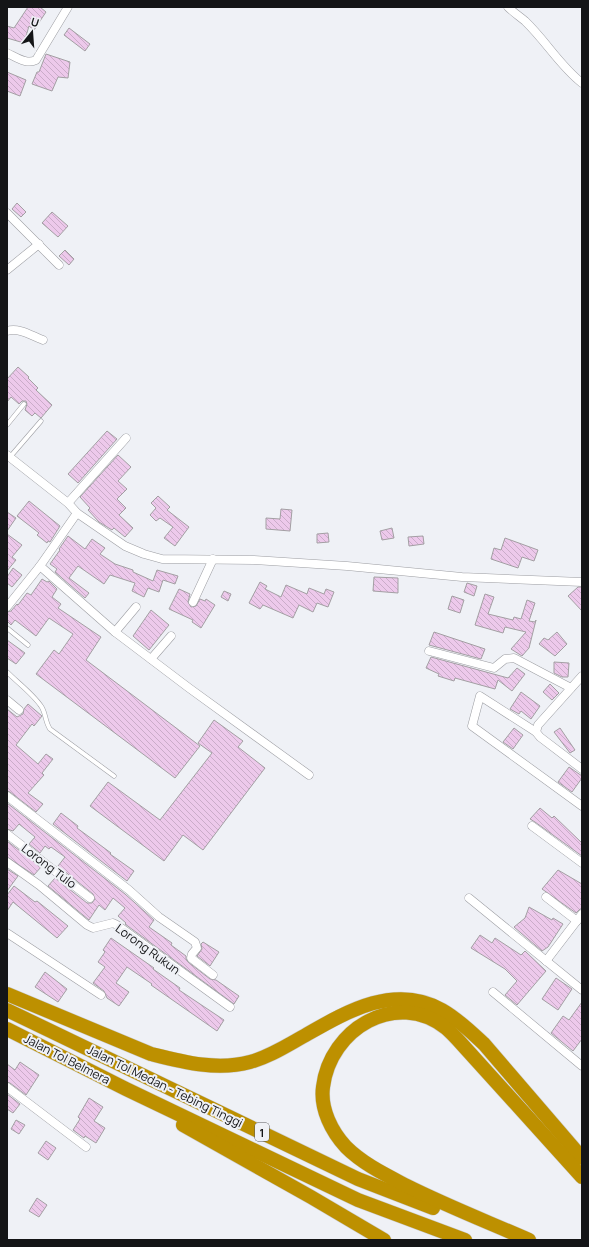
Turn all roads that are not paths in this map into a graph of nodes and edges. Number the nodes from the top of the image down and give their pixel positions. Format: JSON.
{"nodes":[{"id":1,"x":67,"y":7,"type":"edge"},
{"id":2,"x":508,"y":7,"type":"edge"},
{"id":3,"x":7,"y":53,"type":"edge"},
{"id":4,"x":582,"y":83,"type":"edge"},
{"id":5,"x":7,"y":213,"type":"edge"},
{"id":6,"x":39,"y":244,"type":"junction"},
{"id":7,"x":59,"y":265,"type":"dead end"},
{"id":8,"x":7,"y":270,"type":"edge"},
{"id":9,"x":7,"y":330,"type":"edge"},
{"id":10,"x":43,"y":340,"type":"dead end"},
{"id":11,"x":24,"y":404,"type":"dead end"},
{"id":12,"x":41,"y":421,"type":"dead end"},
{"id":13,"x":7,"y":426,"type":"edge"},
{"id":14,"x":126,"y":438,"type":"dead end"},
{"id":15,"x":9,"y":456,"type":"edge"},
{"id":16,"x":68,"y":503,"type":"junction"},
{"id":17,"x":77,"y":513,"type":"junction"},
{"id":18,"x":213,"y":559,"type":"junction"},
{"id":19,"x":40,"y":566,"type":"junction"},
{"id":20,"x":582,"y":582,"type":"edge"},
{"id":21,"x":193,"y":602,"type":"dead end"},
{"id":22,"x":7,"y":607,"type":"edge"},
{"id":23,"x":136,"y":607,"type":"dead end"},
{"id":24,"x":7,"y":628,"type":"edge"},
{"id":25,"x":115,"y":632,"type":"junction"},
{"id":26,"x":171,"y":636,"type":"dead end"},
{"id":27,"x":28,"y":645,"type":"dead end"},
{"id":28,"x":430,"y":651,"type":"dead end"},
{"id":29,"x":151,"y":659,"type":"junction"},
{"id":30,"x":7,"y":672,"type":"edge"},
{"id":31,"x":582,"y":676,"type":"edge"},
{"id":32,"x":571,"y":688,"type":"junction"},
{"id":33,"x":7,"y":700,"type":"edge"},
{"id":34,"x":19,"y":710,"type":"dead end"},
{"id":35,"x":536,"y":732,"type":"junction"},
{"id":36,"x":582,"y":769,"type":"edge"},
{"id":37,"x":309,"y":775,"type":"dead end"},
{"id":38,"x":114,"y":776,"type":"dead end"},
{"id":39,"x":7,"y":796,"type":"edge"},
{"id":40,"x":582,"y":806,"type":"edge"},
{"id":41,"x":532,"y":826,"type":"dead end"},
{"id":42,"x":7,"y":834,"type":"edge"},
{"id":43,"x":7,"y":862,"type":"edge"},
{"id":44,"x":582,"y":863,"type":"edge"},
{"id":45,"x":546,"y":897,"type":"dead end"},
{"id":46,"x":90,"y":898,"type":"dead end"},
{"id":47,"x":469,"y":898,"type":"dead end"},
{"id":48,"x":579,"y":918,"type":"edge"},
{"id":49,"x":7,"y":934,"type":"edge"},
{"id":50,"x":546,"y":961,"type":"junction"},
{"id":51,"x":212,"y":975,"type":"dead end"},
{"id":52,"x":582,"y":990,"type":"edge"},
{"id":53,"x":493,"y":992,"type":"dead end"},
{"id":54,"x":7,"y":994,"type":"edge"},
{"id":55,"x":101,"y":995,"type":"dead end"},
{"id":56,"x":230,"y":1008,"type":"dead end"},
{"id":57,"x":7,"y":1010,"type":"edge"},
{"id":58,"x":7,"y":1028,"type":"edge"},
{"id":59,"x":582,"y":1066,"type":"edge"},
{"id":60,"x":7,"y":1087,"type":"edge"},
{"id":61,"x":126,"y":1089,"type":"junction"},
{"id":62,"x":86,"y":1147,"type":"dead end"},
{"id":63,"x":582,"y":1158,"type":"edge"},
{"id":64,"x":582,"y":1177,"type":"edge"},
{"id":65,"x":384,"y":1240,"type":"edge"},
{"id":66,"x":465,"y":1240,"type":"edge"},
{"id":67,"x":524,"y":1240,"type":"edge"},
{"id":68,"x":529,"y":1240,"type":"edge"}],
"edges":[{"from":1,"to":3,"type":"street"},
{"from":2,"to":4,"type":"street"},
{"from":5,"to":6,"type":"street"},
{"from":6,"to":7,"type":"street"},
{"from":6,"to":8,"type":"street"},
{"from":9,"to":10,"type":"street"},
{"from":11,"to":13,"type":"lane"},
{"from":12,"to":15,"type":"lane"},
{"from":14,"to":16,"type":"street"},
{"from":15,"to":16,"type":"street"},
{"from":16,"to":17,"type":"street"},
{"from":17,"to":18,"type":"street"},
{"from":17,"to":19,"type":"street"},
{"from":18,"to":20,"type":"street"},
{"from":18,"to":21,"type":"street"},
{"from":19,"to":22,"type":"street"},
{"from":19,"to":25,"type":"street"},
{"from":23,"to":25,"type":"street"},
{"from":24,"to":27,"type":"lane"},
{"from":25,"to":29,"type":"street"},
{"from":26,"to":29,"type":"street"},
{"from":28,"to":32,"type":"street"},
{"from":29,"to":37,"type":"street"},
{"from":30,"to":38,"type":"lane"},
{"from":31,"to":32,"type":"street"},
{"from":32,"to":35,"type":"street"},
{"from":33,"to":34,"type":"street"},
{"from":35,"to":36,"type":"street"},
{"from":35,"to":40,"type":"street"},
{"from":39,"to":51,"type":"street"},
{"from":41,"to":44,"type":"street"},
{"from":42,"to":46,"type":"street","name":"Lorong Tulo"},
{"from":43,"to":56,"type":"street","name":"Lorong Rukun"},
{"from":45,"to":48,"type":"street"},
{"from":47,"to":50,"type":"street"},
{"from":48,"to":50,"type":"street"},
{"from":49,"to":55,"type":"street"},
{"from":50,"to":52,"type":"street"},
{"from":53,"to":59,"type":"street"},
{"from":54,"to":63,"type":"highway"},
{"from":57,"to":67,"type":"highway","name":"Jalan Tol Medan - Tebing Tinggi","number":"1"},
{"from":58,"to":61,"type":"highway","name":"Jalan Tol Belmera","number":"1"},
{"from":60,"to":62,"type":"street"},
{"from":61,"to":65,"type":"highway"},
{"from":61,"to":66,"type":"highway","name":"Jalan Tol Medan - Tebing Tinggi","number":"1"},
{"from":64,"to":68,"type":"highway"}]}
